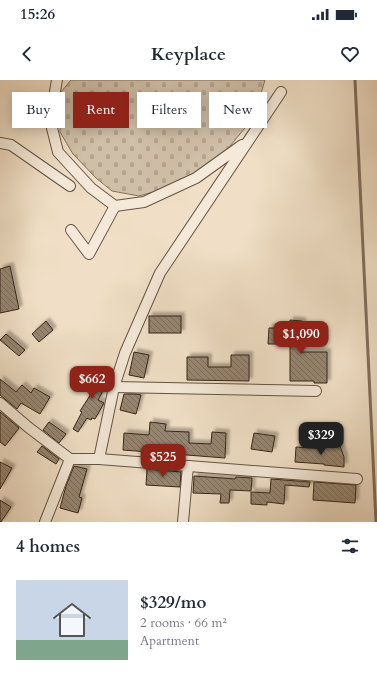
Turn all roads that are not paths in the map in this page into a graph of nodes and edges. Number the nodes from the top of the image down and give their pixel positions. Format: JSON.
{"nodes":[{"id":1,"x":58,"y":80,"type":"edge"},
{"id":2,"x":281,"y":92,"type":"dead end"},
{"id":3,"x":248,"y":141,"type":"junction"},
{"id":4,"x":0,"y":143,"type":"edge"},
{"id":5,"x":70,"y":186,"type":"dead end"},
{"id":6,"x":115,"y":206,"type":"junction"},
{"id":7,"x":71,"y":230,"type":"dead end"},
{"id":8,"x":114,"y":387,"type":"junction"},
{"id":9,"x":316,"y":391,"type":"dead end"},
{"id":10,"x":0,"y":403,"type":"edge"},
{"id":11,"x":99,"y":459,"type":"junction"},
{"id":12,"x":70,"y":460,"type":"junction"},
{"id":13,"x":188,"y":466,"type":"junction"},
{"id":14,"x":357,"y":479,"type":"dead end"},
{"id":15,"x":45,"y":522,"type":"edge"},
{"id":16,"x":183,"y":522,"type":"edge"}],
"edges":[{"from":1,"to":6,"type":"street"},
{"from":2,"to":3,"type":"street"},
{"from":3,"to":6,"type":"street"},
{"from":3,"to":8,"type":"street"},
{"from":4,"to":5,"type":"street"},
{"from":6,"to":7,"type":"street"},
{"from":8,"to":9,"type":"street"},
{"from":8,"to":11,"type":"street"},
{"from":10,"to":12,"type":"street"},
{"from":11,"to":12,"type":"street"},
{"from":11,"to":13,"type":"street"},
{"from":12,"to":15,"type":"street"},
{"from":13,"to":14,"type":"street"},
{"from":13,"to":16,"type":"street"}]}
